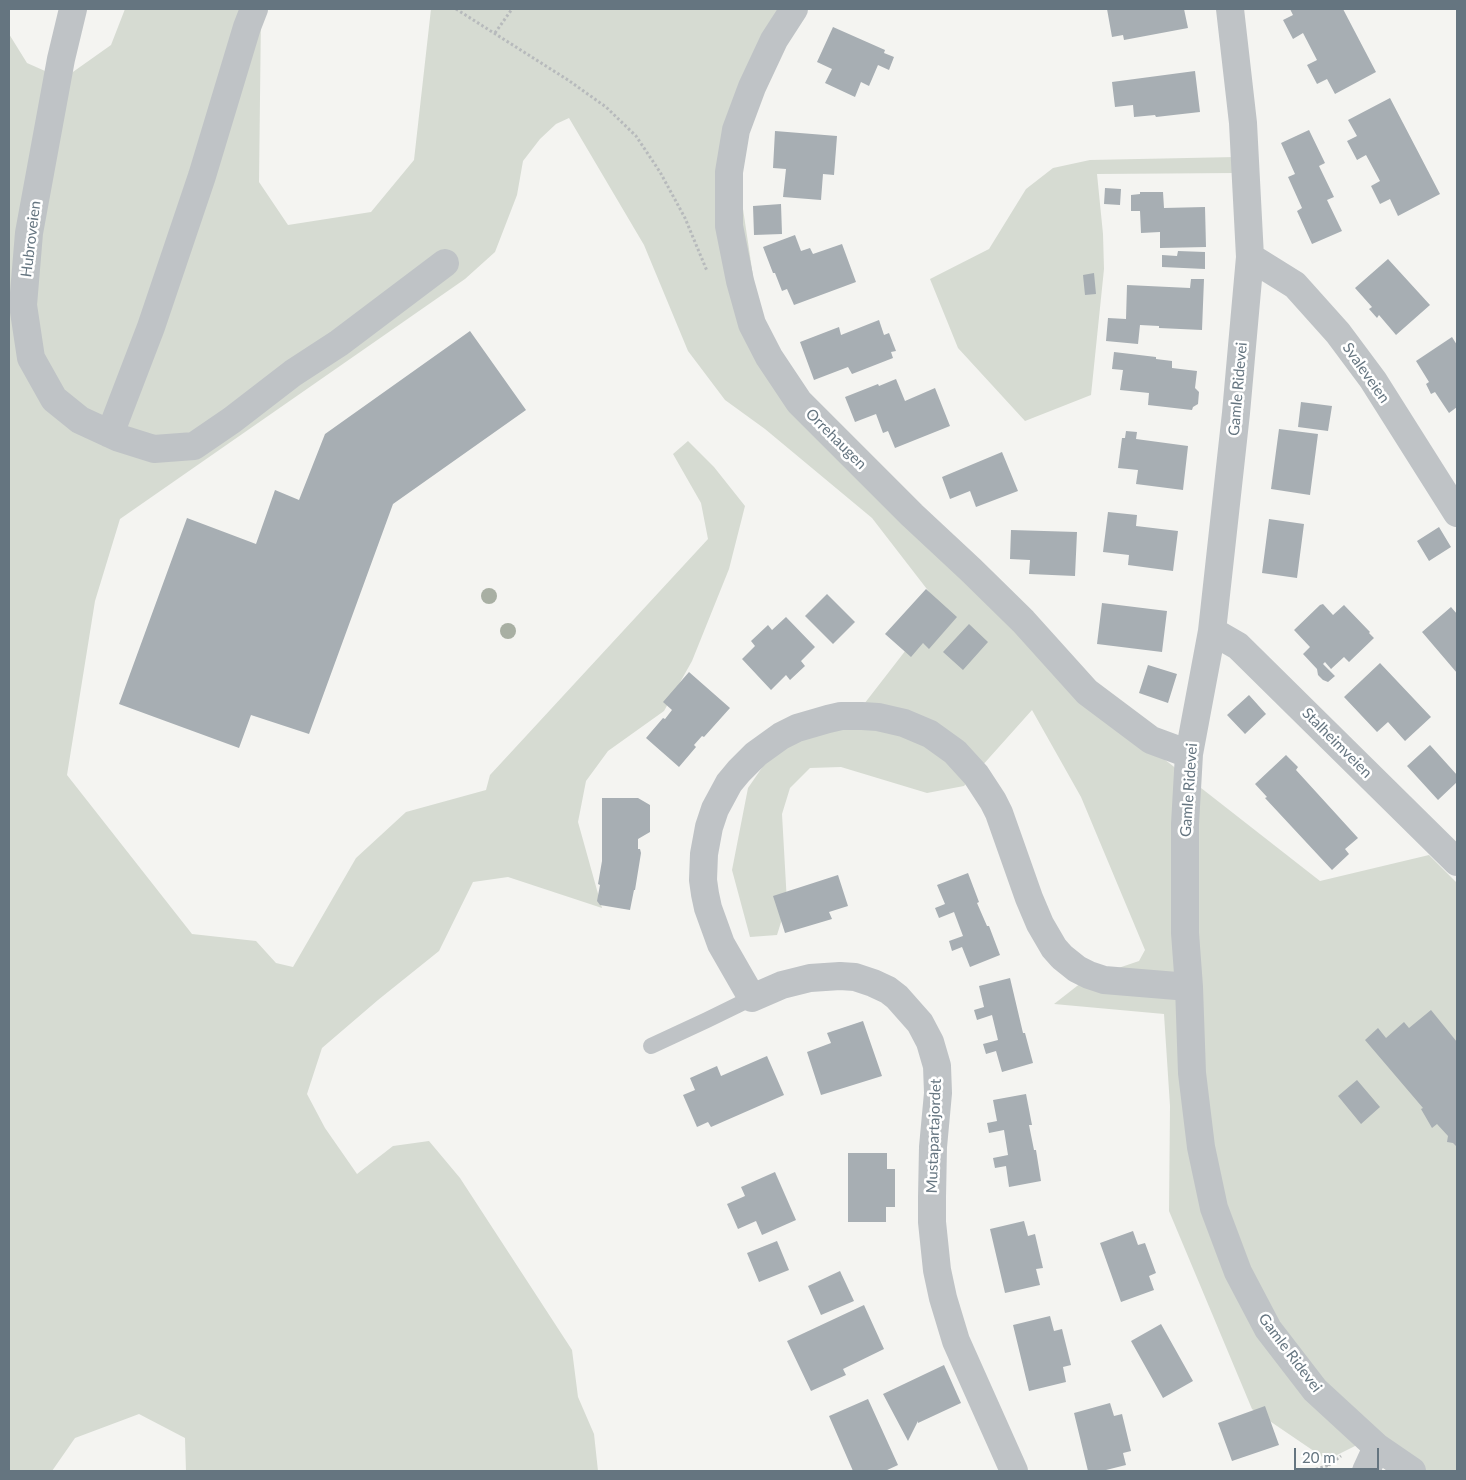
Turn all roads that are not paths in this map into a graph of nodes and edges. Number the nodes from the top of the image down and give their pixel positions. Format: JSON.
{"nodes":[{"id":1,"x":73,"y":9,"type":"edge"},
{"id":2,"x":254,"y":9,"type":"edge"},
{"id":3,"x":794,"y":9,"type":"edge"},
{"id":4,"x":1230,"y":9,"type":"edge"},
{"id":5,"x":1250,"y":257,"type":"junction"},
{"id":6,"x":444,"y":263,"type":"dead end"},
{"id":7,"x":110,"y":434,"type":"junction"},
{"id":8,"x":1457,"y":513,"type":"edge"},
{"id":9,"x":1212,"y":631,"type":"junction"},
{"id":10,"x":1188,"y":754,"type":"junction"},
{"id":11,"x":1457,"y":862,"type":"edge"},
{"id":12,"x":1189,"y":987,"type":"junction"},
{"id":13,"x":752,"y":998,"type":"junction"},
{"id":14,"x":650,"y":1046,"type":"dead end"},
{"id":15,"x":1377,"y":1447,"type":"junction"},
{"id":16,"x":1014,"y":1471,"type":"edge"},
{"id":17,"x":1366,"y":1471,"type":"edge"},
{"id":18,"x":1412,"y":1471,"type":"edge"}],
"edges":[{"from":1,"to":7,"type":"street","name":"Hubroveien"},
{"from":2,"to":7,"type":"street"},
{"from":3,"to":10,"type":"street","name":"Orrehaugen"},
{"from":4,"to":5,"type":"street","name":"Gamle Ridevei"},
{"from":5,"to":8,"type":"street","name":"Svaleveien"},
{"from":5,"to":9,"type":"street","name":"Gamle Ridevei"},
{"from":6,"to":7,"type":"street","name":"Hubroveien"},
{"from":9,"to":10,"type":"street","name":"Gamle Ridevei"},
{"from":9,"to":11,"type":"street","name":"Stalheimveien"},
{"from":10,"to":12,"type":"street","name":"Gamle Ridevei"},
{"from":12,"to":13,"type":"street"},
{"from":12,"to":15,"type":"street","name":"Gamle Ridevei"},
{"from":13,"to":14,"type":"lane"},
{"from":13,"to":16,"type":"street","name":"Mustapartajordet"},
{"from":15,"to":17,"type":"street"},
{"from":15,"to":18,"type":"street","name":"Gamle Ridevei"}]}
